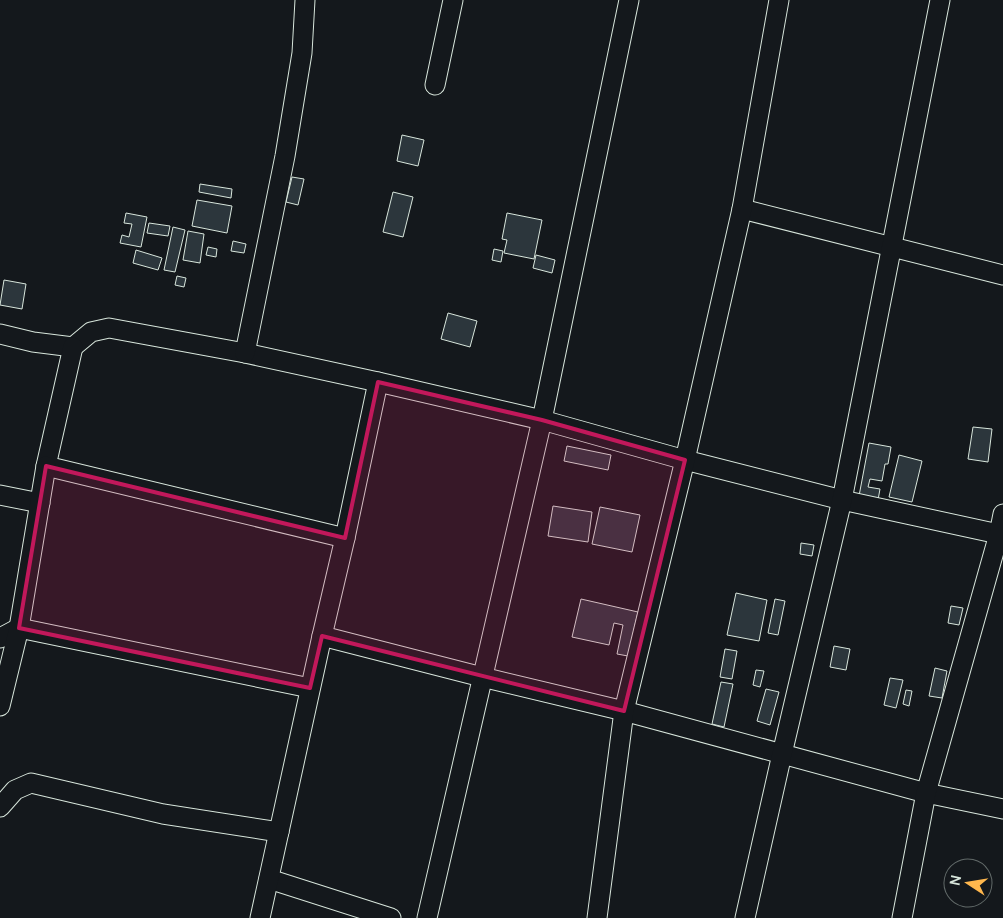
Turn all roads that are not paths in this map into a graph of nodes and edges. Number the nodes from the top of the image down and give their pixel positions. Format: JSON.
{"nodes":[{"id":1,"x":305,"y":0,"type":"edge"},
{"id":2,"x":452,"y":0,"type":"edge"},
{"id":3,"x":629,"y":0,"type":"edge"},
{"id":4,"x":779,"y":0,"type":"edge"},
{"id":5,"x":940,"y":0,"type":"edge"},
{"id":6,"x":435,"y":85,"type":"dead end"},
{"id":7,"x":742,"y":209,"type":"junction"},
{"id":8,"x":892,"y":248,"type":"junction"},
{"id":9,"x":1003,"y":275,"type":"edge"},
{"id":10,"x":0,"y":334,"type":"edge"},
{"id":11,"x":73,"y":347,"type":"junction"},
{"id":12,"x":245,"y":353,"type":"junction"},
{"id":13,"x":378,"y":382,"type":"junction"},
{"id":14,"x":542,"y":420,"type":"junction"},
{"id":15,"x":685,"y":460,"type":"junction"},
{"id":16,"x":46,"y":466,"type":"junction"},
{"id":17,"x":0,"y":495,"type":"edge"},
{"id":18,"x":842,"y":500,"type":"junction"},
{"id":19,"x":40,"y":504,"type":"junction"},
{"id":20,"x":1003,"y":514,"type":"edge"},
{"id":21,"x":1001,"y":535,"type":"edge"},
{"id":22,"x":345,"y":538,"type":"junction"},
{"id":23,"x":19,"y":628,"type":"junction"},
{"id":24,"x":322,"y":636,"type":"junction"},
{"id":25,"x":0,"y":638,"type":"edge"},
{"id":26,"x":482,"y":677,"type":"junction"},
{"id":27,"x":310,"y":688,"type":"junction"},
{"id":28,"x":0,"y":706,"type":"edge"},
{"id":29,"x":624,"y":711,"type":"junction"},
{"id":30,"x":782,"y":754,"type":"junction"},
{"id":31,"x":926,"y":793,"type":"junction"},
{"id":32,"x":0,"y":807,"type":"edge"},
{"id":33,"x":1003,"y":809,"type":"edge"},
{"id":34,"x":279,"y":832,"type":"junction"},
{"id":35,"x":269,"y":879,"type":"junction"},
{"id":36,"x":260,"y":918,"type":"edge"},
{"id":37,"x":391,"y":918,"type":"edge"},
{"id":38,"x":427,"y":918,"type":"edge"},
{"id":39,"x":596,"y":918,"type":"edge"},
{"id":40,"x":745,"y":918,"type":"edge"},
{"id":41,"x":902,"y":918,"type":"edge"}],
"edges":[{"from":1,"to":12,"type":"street"},
{"from":2,"to":6,"type":"street"},
{"from":3,"to":14,"type":"street"},
{"from":4,"to":7,"type":"street"},
{"from":5,"to":8,"type":"street"},
{"from":7,"to":8,"type":"street"},
{"from":7,"to":15,"type":"street"},
{"from":8,"to":9,"type":"street"},
{"from":8,"to":18,"type":"street"},
{"from":10,"to":11,"type":"street"},
{"from":11,"to":12,"type":"street"},
{"from":11,"to":16,"type":"street"},
{"from":12,"to":13,"type":"street"},
{"from":13,"to":14,"type":"street"},
{"from":13,"to":22,"type":"street"},
{"from":14,"to":15,"type":"street"},
{"from":14,"to":26,"type":"street"},
{"from":15,"to":18,"type":"street"},
{"from":15,"to":29,"type":"street"},
{"from":16,"to":19,"type":"street"},
{"from":16,"to":22,"type":"street"},
{"from":17,"to":19,"type":"street"},
{"from":18,"to":21,"type":"street"},
{"from":18,"to":30,"type":"street"},
{"from":19,"to":23,"type":"street"},
{"from":20,"to":21,"type":"street"},
{"from":21,"to":31,"type":"street"},
{"from":22,"to":24,"type":"street"},
{"from":23,"to":25,"type":"street"},
{"from":23,"to":27,"type":"street"},
{"from":23,"to":28,"type":"street"},
{"from":24,"to":26,"type":"street"},
{"from":24,"to":27,"type":"street"},
{"from":26,"to":29,"type":"street"},
{"from":26,"to":38,"type":"street"},
{"from":27,"to":34,"type":"street"},
{"from":29,"to":30,"type":"street"},
{"from":29,"to":39,"type":"street"},
{"from":30,"to":31,"type":"street"},
{"from":30,"to":40,"type":"street"},
{"from":31,"to":33,"type":"street"},
{"from":31,"to":41,"type":"street"},
{"from":32,"to":34,"type":"street"},
{"from":34,"to":35,"type":"street"},
{"from":35,"to":36,"type":"street"},
{"from":35,"to":37,"type":"street"}]}
